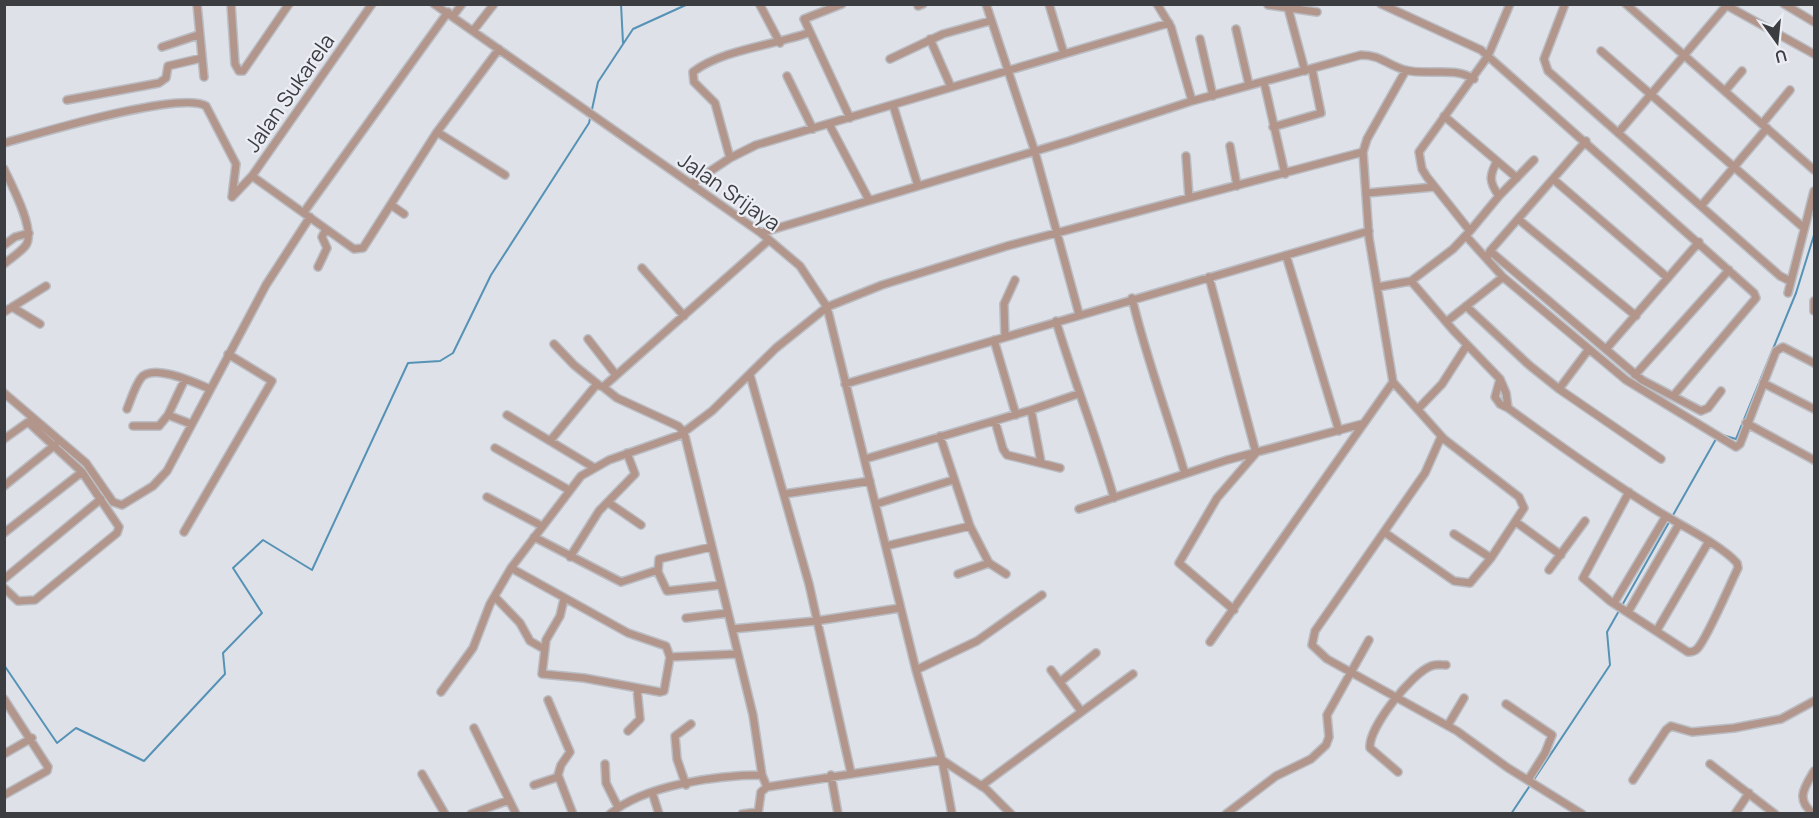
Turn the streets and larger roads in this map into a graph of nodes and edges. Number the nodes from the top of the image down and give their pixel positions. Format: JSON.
{"nodes":[{"id":1,"x":197,"y":4,"type":"edge"},
{"id":2,"x":231,"y":4,"type":"edge"},
{"id":3,"x":289,"y":4,"type":"edge"},
{"id":4,"x":372,"y":4,"type":"edge"},
{"id":5,"x":434,"y":4,"type":"edge"},
{"id":6,"x":462,"y":4,"type":"edge"},
{"id":7,"x":494,"y":4,"type":"edge"},
{"id":8,"x":760,"y":4,"type":"edge"},
{"id":9,"x":842,"y":4,"type":"edge"},
{"id":10,"x":986,"y":4,"type":"edge"},
{"id":11,"x":1049,"y":4,"type":"edge"},
{"id":12,"x":1156,"y":4,"type":"edge"},
{"id":13,"x":1381,"y":4,"type":"edge"},
{"id":14,"x":1565,"y":4,"type":"edge"},
{"id":15,"x":1626,"y":4,"type":"edge"},
{"id":16,"x":1784,"y":4,"type":"edge"},
{"id":17,"x":1268,"y":5,"type":"edge"},
{"id":18,"x":1725,"y":5,"type":"edge"},
{"id":19,"x":1507,"y":6,"type":"edge"},
{"id":20,"x":1288,"y":8,"type":"junction"},
{"id":21,"x":1317,"y":12,"type":"dead end"},
{"id":22,"x":450,"y":14,"type":"junction"},
{"id":23,"x":990,"y":21,"type":"junction"},
{"id":24,"x":1815,"y":22,"type":"edge"},
{"id":25,"x":1169,"y":23,"type":"junction"},
{"id":26,"x":1236,"y":29,"type":"dead end"},
{"id":27,"x":473,"y":30,"type":"junction"},
{"id":28,"x":808,"y":33,"type":"junction"},
{"id":29,"x":198,"y":35,"type":"junction"},
{"id":30,"x":930,"y":39,"type":"junction"},
{"id":31,"x":1200,"y":39,"type":"dead end"},
{"id":32,"x":780,"y":43,"type":"junction"},
{"id":33,"x":162,"y":47,"type":"dead end"},
{"id":34,"x":499,"y":50,"type":"junction"},
{"id":35,"x":1601,"y":51,"type":"dead end"},
{"id":36,"x":1064,"y":54,"type":"junction"},
{"id":37,"x":1815,"y":54,"type":"edge"},
{"id":38,"x":1488,"y":56,"type":"junction"},
{"id":39,"x":1686,"y":56,"type":"junction"},
{"id":40,"x":202,"y":58,"type":"junction"},
{"id":41,"x":890,"y":59,"type":"dead end"},
{"id":42,"x":1308,"y":70,"type":"junction"},
{"id":43,"x":1406,"y":70,"type":"junction"},
{"id":44,"x":1007,"y":71,"type":"junction"},
{"id":45,"x":1742,"y":71,"type":"dead end"},
{"id":46,"x":787,"y":76,"type":"dead end"},
{"id":47,"x":204,"y":77,"type":"dead end"},
{"id":48,"x":1474,"y":79,"type":"junction"},
{"id":49,"x":1264,"y":82,"type":"junction"},
{"id":50,"x":1249,"y":85,"type":"junction"},
{"id":51,"x":951,"y":87,"type":"junction"},
{"id":52,"x":1790,"y":90,"type":"dead end"},
{"id":53,"x":1725,"y":91,"type":"junction"},
{"id":54,"x":1213,"y":96,"type":"junction"},
{"id":55,"x":1651,"y":96,"type":"junction"},
{"id":56,"x":67,"y":100,"type":"dead end"},
{"id":57,"x":1192,"y":101,"type":"junction"},
{"id":58,"x":893,"y":105,"type":"junction"},
{"id":59,"x":1444,"y":116,"type":"junction"},
{"id":60,"x":849,"y":118,"type":"junction"},
{"id":61,"x":829,"y":124,"type":"junction"},
{"id":62,"x":1273,"y":126,"type":"junction"},
{"id":63,"x":1764,"y":126,"type":"junction"},
{"id":64,"x":813,"y":129,"type":"junction"},
{"id":65,"x":437,"y":132,"type":"junction"},
{"id":66,"x":1618,"y":133,"type":"junction"},
{"id":67,"x":1586,"y":141,"type":"junction"},
{"id":68,"x":4,"y":143,"type":"edge"},
{"id":69,"x":1230,"y":146,"type":"dead end"},
{"id":70,"x":1035,"y":152,"type":"junction"},
{"id":71,"x":1363,"y":152,"type":"junction"},
{"id":72,"x":1186,"y":156,"type":"dead end"},
{"id":73,"x":730,"y":158,"type":"junction"},
{"id":74,"x":1534,"y":160,"type":"dead end"},
{"id":75,"x":1497,"y":161,"type":"junction"},
{"id":76,"x":1734,"y":167,"type":"junction"},
{"id":77,"x":4,"y":169,"type":"edge"},
{"id":78,"x":1815,"y":170,"type":"edge"},
{"id":79,"x":1285,"y":174,"type":"junction"},
{"id":80,"x":505,"y":175,"type":"dead end"},
{"id":81,"x":252,"y":176,"type":"junction"},
{"id":82,"x":1517,"y":178,"type":"junction"},
{"id":83,"x":1553,"y":179,"type":"junction"},
{"id":84,"x":691,"y":184,"type":"junction"},
{"id":85,"x":918,"y":186,"type":"junction"},
{"id":86,"x":1237,"y":186,"type":"junction"},
{"id":87,"x":1434,"y":187,"type":"junction"},
{"id":88,"x":1815,"y":191,"type":"edge"},
{"id":89,"x":1367,"y":193,"type":"junction"},
{"id":90,"x":1499,"y":196,"type":"junction"},
{"id":91,"x":1189,"y":198,"type":"junction"},
{"id":92,"x":869,"y":200,"type":"junction"},
{"id":93,"x":391,"y":206,"type":"junction"},
{"id":94,"x":1701,"y":206,"type":"junction"},
{"id":95,"x":307,"y":214,"type":"junction"},
{"id":96,"x":404,"y":214,"type":"dead end"},
{"id":97,"x":1518,"y":219,"type":"junction"},
{"id":98,"x":1804,"y":228,"type":"junction"},
{"id":99,"x":326,"y":229,"type":"junction"},
{"id":100,"x":1369,"y":231,"type":"junction"},
{"id":101,"x":1058,"y":232,"type":"junction"},
{"id":102,"x":28,"y":233,"type":"junction"},
{"id":103,"x":761,"y":233,"type":"junction"},
{"id":104,"x":1468,"y":234,"type":"junction"},
{"id":105,"x":769,"y":240,"type":"junction"},
{"id":106,"x":1699,"y":242,"type":"junction"},
{"id":107,"x":4,"y":245,"type":"edge"},
{"id":108,"x":1286,"y":255,"type":"junction"},
{"id":109,"x":1488,"y":255,"type":"junction"},
{"id":110,"x":4,"y":264,"type":"edge"},
{"id":111,"x":318,"y":267,"type":"dead end"},
{"id":112,"x":642,"y":268,"type":"dead end"},
{"id":113,"x":1730,"y":270,"type":"junction"},
{"id":114,"x":1209,"y":277,"type":"junction"},
{"id":115,"x":1503,"y":277,"type":"junction"},
{"id":116,"x":1668,"y":278,"type":"junction"},
{"id":117,"x":1015,"y":280,"type":"dead end"},
{"id":118,"x":1411,"y":281,"type":"junction"},
{"id":119,"x":1790,"y":281,"type":"junction"},
{"id":120,"x":46,"y":286,"type":"dead end"},
{"id":121,"x":1378,"y":287,"type":"junction"},
{"id":122,"x":1788,"y":293,"type":"dead end"},
{"id":123,"x":1132,"y":298,"type":"junction"},
{"id":124,"x":1815,"y":301,"type":"edge"},
{"id":125,"x":12,"y":306,"type":"junction"},
{"id":126,"x":1466,"y":306,"type":"junction"},
{"id":127,"x":826,"y":307,"type":"junction"},
{"id":128,"x":1815,"y":311,"type":"edge"},
{"id":129,"x":4,"y":312,"type":"edge"},
{"id":130,"x":1079,"y":314,"type":"junction"},
{"id":131,"x":684,"y":316,"type":"junction"},
{"id":132,"x":1636,"y":316,"type":"junction"},
{"id":133,"x":1056,"y":321,"type":"junction"},
{"id":134,"x":1446,"y":322,"type":"junction"},
{"id":135,"x":40,"y":324,"type":"dead end"},
{"id":136,"x":1005,"y":337,"type":"junction"},
{"id":137,"x":588,"y":339,"type":"dead end"},
{"id":138,"x":994,"y":340,"type":"junction"},
{"id":139,"x":554,"y":344,"type":"dead end"},
{"id":140,"x":1467,"y":345,"type":"junction"},
{"id":141,"x":1607,"y":348,"type":"junction"},
{"id":142,"x":1589,"y":349,"type":"junction"},
{"id":143,"x":228,"y":354,"type":"junction"},
{"id":144,"x":1815,"y":363,"type":"edge"},
{"id":145,"x":616,"y":375,"type":"junction"},
{"id":146,"x":750,"y":375,"type":"junction"},
{"id":147,"x":1635,"y":375,"type":"junction"},
{"id":148,"x":185,"y":379,"type":"junction"},
{"id":149,"x":1394,"y":382,"type":"junction"},
{"id":150,"x":1764,"y":382,"type":"junction"},
{"id":151,"x":845,"y":384,"type":"junction"},
{"id":152,"x":600,"y":386,"type":"junction"},
{"id":153,"x":210,"y":389,"type":"junction"},
{"id":154,"x":1559,"y":389,"type":"junction"},
{"id":155,"x":1721,"y":391,"type":"dead end"},
{"id":156,"x":4,"y":393,"type":"edge"},
{"id":157,"x":1078,"y":394,"type":"junction"},
{"id":158,"x":1674,"y":395,"type":"junction"},
{"id":159,"x":127,"y":409,"type":"dead end"},
{"id":160,"x":1418,"y":409,"type":"junction"},
{"id":161,"x":1815,"y":409,"type":"edge"},
{"id":162,"x":1031,"y":411,"type":"junction"},
{"id":163,"x":168,"y":415,"type":"junction"},
{"id":164,"x":507,"y":415,"type":"dead end"},
{"id":165,"x":1016,"y":415,"type":"junction"},
{"id":166,"x":995,"y":421,"type":"junction"},
{"id":167,"x":1746,"y":423,"type":"junction"},
{"id":168,"x":191,"y":424,"type":"junction"},
{"id":169,"x":1362,"y":424,"type":"junction"},
{"id":170,"x":133,"y":426,"type":"dead end"},
{"id":171,"x":1339,"y":431,"type":"junction"},
{"id":172,"x":684,"y":432,"type":"junction"},
{"id":173,"x":940,"y":436,"type":"junction"},
{"id":174,"x":1441,"y":437,"type":"junction"},
{"id":175,"x":4,"y":440,"type":"edge"},
{"id":176,"x":550,"y":441,"type":"junction"},
{"id":177,"x":55,"y":445,"type":"junction"},
{"id":178,"x":495,"y":448,"type":"dead end"},
{"id":179,"x":627,"y":453,"type":"junction"},
{"id":180,"x":1256,"y":453,"type":"junction"},
{"id":181,"x":865,"y":459,"type":"junction"},
{"id":182,"x":1661,"y":459,"type":"dead end"},
{"id":183,"x":1815,"y":460,"type":"edge"},
{"id":184,"x":1041,"y":462,"type":"junction"},
{"id":185,"x":593,"y":467,"type":"junction"},
{"id":186,"x":1060,"y":468,"type":"dead end"},
{"id":187,"x":82,"y":472,"type":"junction"},
{"id":188,"x":1185,"y":474,"type":"junction"},
{"id":189,"x":953,"y":480,"type":"junction"},
{"id":190,"x":870,"y":481,"type":"junction"},
{"id":191,"x":4,"y":486,"type":"edge"},
{"id":192,"x":569,"y":490,"type":"junction"},
{"id":193,"x":1629,"y":492,"type":"junction"},
{"id":194,"x":784,"y":494,"type":"junction"},
{"id":195,"x":487,"y":496,"type":"dead end"},
{"id":196,"x":1114,"y":498,"type":"junction"},
{"id":197,"x":101,"y":499,"type":"junction"},
{"id":198,"x":609,"y":503,"type":"junction"},
{"id":199,"x":876,"y":504,"type":"junction"},
{"id":200,"x":1079,"y":509,"type":"dead end"},
{"id":201,"x":1667,"y":517,"type":"junction"},
{"id":202,"x":1585,"y":521,"type":"dead end"},
{"id":203,"x":1516,"y":522,"type":"junction"},
{"id":204,"x":1678,"y":523,"type":"junction"},
{"id":205,"x":641,"y":525,"type":"dead end"},
{"id":206,"x":542,"y":526,"type":"junction"},
{"id":207,"x":970,"y":526,"type":"junction"},
{"id":208,"x":184,"y":532,"type":"dead end"},
{"id":209,"x":1384,"y":532,"type":"junction"},
{"id":210,"x":4,"y":533,"type":"edge"},
{"id":211,"x":1454,"y":534,"type":"dead end"},
{"id":212,"x":534,"y":537,"type":"junction"},
{"id":213,"x":1708,"y":543,"type":"junction"},
{"id":214,"x":886,"y":546,"type":"junction"},
{"id":215,"x":711,"y":547,"type":"junction"},
{"id":216,"x":1561,"y":555,"type":"junction"},
{"id":217,"x":570,"y":557,"type":"junction"},
{"id":218,"x":1491,"y":558,"type":"junction"},
{"id":219,"x":989,"y":562,"type":"junction"},
{"id":220,"x":511,"y":568,"type":"junction"},
{"id":221,"x":658,"y":570,"type":"junction"},
{"id":222,"x":1549,"y":570,"type":"dead end"},
{"id":223,"x":958,"y":574,"type":"dead end"},
{"id":224,"x":1005,"y":574,"type":"dead end"},
{"id":225,"x":4,"y":579,"type":"edge"},
{"id":226,"x":721,"y":585,"type":"junction"},
{"id":227,"x":4,"y":588,"type":"edge"},
{"id":228,"x":1042,"y":595,"type":"dead end"},
{"id":229,"x":495,"y":597,"type":"junction"},
{"id":230,"x":564,"y":600,"type":"junction"},
{"id":231,"x":1615,"y":604,"type":"junction"},
{"id":232,"x":900,"y":608,"type":"junction"},
{"id":233,"x":1234,"y":610,"type":"junction"},
{"id":234,"x":1627,"y":611,"type":"junction"},
{"id":235,"x":728,"y":613,"type":"junction"},
{"id":236,"x":686,"y":618,"type":"dead end"},
{"id":237,"x":816,"y":621,"type":"junction"},
{"id":238,"x":732,"y":629,"type":"junction"},
{"id":239,"x":1656,"y":630,"type":"junction"},
{"id":240,"x":1369,"y":640,"type":"dead end"},
{"id":241,"x":1210,"y":642,"type":"dead end"},
{"id":242,"x":544,"y":649,"type":"junction"},
{"id":243,"x":1096,"y":653,"type":"dead end"},
{"id":244,"x":737,"y":654,"type":"junction"},
{"id":245,"x":670,"y":657,"type":"junction"},
{"id":246,"x":1446,"y":665,"type":"dead end"},
{"id":247,"x":916,"y":670,"type":"junction"},
{"id":248,"x":1051,"y":670,"type":"dead end"},
{"id":249,"x":1349,"y":673,"type":"junction"},
{"id":250,"x":1133,"y":674,"type":"dead end"},
{"id":251,"x":1060,"y":682,"type":"junction"},
{"id":252,"x":637,"y":689,"type":"junction"},
{"id":253,"x":441,"y":692,"type":"dead end"},
{"id":254,"x":1396,"y":698,"type":"junction"},
{"id":255,"x":1464,"y":698,"type":"dead end"},
{"id":256,"x":4,"y":699,"type":"edge"},
{"id":257,"x":548,"y":700,"type":"dead end"},
{"id":258,"x":1815,"y":701,"type":"edge"},
{"id":259,"x":1506,"y":704,"type":"dead end"},
{"id":260,"x":12,"y":710,"type":"junction"},
{"id":261,"x":1081,"y":711,"type":"junction"},
{"id":262,"x":4,"y":714,"type":"edge"},
{"id":263,"x":691,"y":724,"type":"dead end"},
{"id":264,"x":1448,"y":725,"type":"junction"},
{"id":265,"x":474,"y":728,"type":"dead end"},
{"id":266,"x":628,"y":731,"type":"dead end"},
{"id":267,"x":32,"y":738,"type":"junction"},
{"id":268,"x":4,"y":754,"type":"edge"},
{"id":269,"x":942,"y":760,"type":"junction"},
{"id":270,"x":604,"y":764,"type":"dead end"},
{"id":271,"x":1710,"y":764,"type":"dead end"},
{"id":272,"x":1814,"y":771,"type":"edge"},
{"id":273,"x":1398,"y":772,"type":"dead end"},
{"id":274,"x":850,"y":773,"type":"junction"},
{"id":275,"x":422,"y":774,"type":"dead end"},
{"id":276,"x":762,"y":775,"type":"junction"},
{"id":277,"x":831,"y":775,"type":"junction"},
{"id":278,"x":558,"y":777,"type":"junction"},
{"id":279,"x":1633,"y":780,"type":"dead end"},
{"id":280,"x":1529,"y":781,"type":"junction"},
{"id":281,"x":534,"y":785,"type":"dead end"},
{"id":282,"x":686,"y":785,"type":"junction"},
{"id":283,"x":981,"y":786,"type":"junction"},
{"id":284,"x":767,"y":787,"type":"junction"},
{"id":285,"x":652,"y":792,"type":"junction"},
{"id":286,"x":1749,"y":793,"type":"junction"},
{"id":287,"x":4,"y":795,"type":"edge"},
{"id":288,"x":509,"y":800,"type":"junction"},
{"id":289,"x":615,"y":811,"type":"edge"},
{"id":290,"x":445,"y":813,"type":"edge"},
{"id":291,"x":471,"y":813,"type":"edge"},
{"id":292,"x":516,"y":813,"type":"edge"},
{"id":293,"x":573,"y":813,"type":"edge"},
{"id":294,"x":659,"y":813,"type":"edge"},
{"id":295,"x":742,"y":813,"type":"edge"},
{"id":296,"x":758,"y":813,"type":"edge"},
{"id":297,"x":838,"y":813,"type":"edge"},
{"id":298,"x":952,"y":813,"type":"edge"},
{"id":299,"x":1011,"y":813,"type":"edge"},
{"id":300,"x":1226,"y":813,"type":"edge"},
{"id":301,"x":1582,"y":813,"type":"edge"},
{"id":302,"x":1735,"y":813,"type":"edge"},
{"id":303,"x":1775,"y":813,"type":"edge"},
{"id":304,"x":1815,"y":813,"type":"edge"}],
"edges":[{"from":1,"to":29,"type":"street"},
{"from":2,"to":3,"type":"street"},
{"from":4,"to":81,"type":"street","name":"Jalan Sukarela"},
{"from":5,"to":22,"type":"street"},
{"from":6,"to":22,"type":"street"},
{"from":7,"to":27,"type":"street"},
{"from":8,"to":32,"type":"street"},
{"from":9,"to":28,"type":"street"},
{"from":10,"to":23,"type":"street"},
{"from":11,"to":36,"type":"street"},
{"from":12,"to":25,"type":"street"},
{"from":13,"to":38,"type":"street"},
{"from":14,"to":66,"type":"street"},
{"from":15,"to":39,"type":"street"},
{"from":16,"to":24,"type":"street"},
{"from":17,"to":20,"type":"street"},
{"from":18,"to":37,"type":"street"},
{"from":18,"to":39,"type":"street"},
{"from":19,"to":38,"type":"street"},
{"from":20,"to":21,"type":"street"},
{"from":20,"to":42,"type":"street"},
{"from":22,"to":27,"type":"street"},
{"from":22,"to":95,"type":"street"},
{"from":23,"to":30,"type":"street"},
{"from":23,"to":44,"type":"street"},
{"from":25,"to":36,"type":"street"},
{"from":25,"to":57,"type":"street"},
{"from":26,"to":50,"type":"street"},
{"from":27,"to":34,"type":"street"},
{"from":28,"to":32,"type":"street"},
{"from":28,"to":60,"type":"street"},
{"from":29,"to":33,"type":"street"},
{"from":29,"to":40,"type":"street"},
{"from":30,"to":41,"type":"street"},
{"from":30,"to":51,"type":"street"},
{"from":31,"to":54,"type":"street"},
{"from":32,"to":73,"type":"street"},
{"from":34,"to":65,"type":"street"},
{"from":34,"to":84,"type":"street","name":"Jalan Srijaya"},
{"from":35,"to":55,"type":"street"},
{"from":36,"to":44,"type":"street"},
{"from":38,"to":48,"type":"street"},
{"from":38,"to":67,"type":"street"},
{"from":39,"to":53,"type":"street"},
{"from":39,"to":55,"type":"street"},
{"from":40,"to":47,"type":"street"},
{"from":40,"to":56,"type":"street"},
{"from":42,"to":43,"type":"street"},
{"from":42,"to":49,"type":"street"},
{"from":42,"to":62,"type":"street"},
{"from":43,"to":48,"type":"street"},
{"from":43,"to":71,"type":"street"},
{"from":44,"to":51,"type":"street"},
{"from":44,"to":70,"type":"street"},
{"from":45,"to":53,"type":"street"},
{"from":46,"to":64,"type":"street"},
{"from":48,"to":59,"type":"street"},
{"from":49,"to":50,"type":"street"},
{"from":49,"to":62,"type":"street"},
{"from":50,"to":54,"type":"street"},
{"from":51,"to":58,"type":"street"},
{"from":52,"to":63,"type":"street"},
{"from":53,"to":63,"type":"street"},
{"from":54,"to":57,"type":"street"},
{"from":55,"to":66,"type":"street"},
{"from":55,"to":76,"type":"street"},
{"from":57,"to":70,"type":"street"},
{"from":58,"to":60,"type":"street"},
{"from":58,"to":85,"type":"street"},
{"from":59,"to":75,"type":"street"},
{"from":59,"to":87,"type":"street"},
{"from":60,"to":61,"type":"street"},
{"from":61,"to":64,"type":"street"},
{"from":61,"to":92,"type":"street"},
{"from":62,"to":79,"type":"street"},
{"from":63,"to":76,"type":"street"},
{"from":63,"to":78,"type":"street"},
{"from":64,"to":73,"type":"street"},
{"from":65,"to":80,"type":"street"},
{"from":65,"to":93,"type":"street"},
{"from":66,"to":94,"type":"street"},
{"from":67,"to":83,"type":"street"},
{"from":67,"to":106,"type":"street"},
{"from":68,"to":81,"type":"street","name":"Jalan Sukarela"},
{"from":69,"to":86,"type":"street"},
{"from":70,"to":85,"type":"street"},
{"from":70,"to":101,"type":"street"},
{"from":71,"to":79,"type":"street"},
{"from":71,"to":89,"type":"street"},
{"from":72,"to":91,"type":"street"},
{"from":73,"to":84,"type":"street"},
{"from":74,"to":82,"type":"street"},
{"from":75,"to":82,"type":"street"},
{"from":75,"to":90,"type":"street"},
{"from":76,"to":94,"type":"street"},
{"from":76,"to":98,"type":"street"},
{"from":77,"to":102,"type":"street"},
{"from":79,"to":86,"type":"street"},
{"from":81,"to":95,"type":"street"},
{"from":82,"to":90,"type":"street"},
{"from":83,"to":97,"type":"street"},
{"from":83,"to":116,"type":"street"},
{"from":84,"to":103,"type":"street","name":"Jalan Srijaya"},
{"from":85,"to":92,"type":"street"},
{"from":86,"to":91,"type":"street"},
{"from":87,"to":89,"type":"street"},
{"from":87,"to":104,"type":"street"},
{"from":88,"to":98,"type":"street"},
{"from":89,"to":100,"type":"street"},
{"from":90,"to":104,"type":"street"},
{"from":91,"to":101,"type":"street"},
{"from":92,"to":103,"type":"street"},
{"from":93,"to":96,"type":"street"},
{"from":93,"to":99,"type":"street"},
{"from":94,"to":119,"type":"street"},
{"from":95,"to":99,"type":"street"},
{"from":95,"to":143,"type":"street"},
{"from":97,"to":109,"type":"street"},
{"from":97,"to":132,"type":"street"},
{"from":98,"to":119,"type":"street"},
{"from":99,"to":111,"type":"street"},
{"from":100,"to":108,"type":"street"},
{"from":100,"to":121,"type":"street"},
{"from":101,"to":127,"type":"street"},
{"from":101,"to":130,"type":"street"},
{"from":102,"to":107,"type":"street"},
{"from":102,"to":110,"type":"street"},
{"from":103,"to":105,"type":"street","name":"Jalan Srijaya"},
{"from":104,"to":109,"type":"street"},
{"from":104,"to":118,"type":"street"},
{"from":105,"to":127,"type":"street","name":"Jalan Srijaya"},
{"from":105,"to":131,"type":"street"},
{"from":106,"to":113,"type":"street"},
{"from":106,"to":116,"type":"street"},
{"from":108,"to":114,"type":"street"},
{"from":108,"to":171,"type":"street"},
{"from":109,"to":115,"type":"street"},
{"from":109,"to":141,"type":"street"},
{"from":112,"to":131,"type":"street"},
{"from":113,"to":147,"type":"street"},
{"from":113,"to":158,"type":"street"},
{"from":114,"to":123,"type":"street"},
{"from":114,"to":180,"type":"street"},
{"from":115,"to":126,"type":"street"},
{"from":115,"to":142,"type":"street"},
{"from":116,"to":132,"type":"street"},
{"from":117,"to":136,"type":"street"},
{"from":118,"to":121,"type":"street"},
{"from":118,"to":134,"type":"street"},
{"from":119,"to":122,"type":"street"},
{"from":120,"to":125,"type":"street"},
{"from":121,"to":149,"type":"street"},
{"from":123,"to":130,"type":"street"},
{"from":123,"to":188,"type":"street"},
{"from":124,"to":128,"type":"street"},
{"from":125,"to":129,"type":"street"},
{"from":125,"to":135,"type":"street"},
{"from":126,"to":134,"type":"street"},
{"from":126,"to":154,"type":"street"},
{"from":127,"to":146,"type":"street"},
{"from":127,"to":151,"type":"street","name":"Jalan Srijaya"},
{"from":130,"to":133,"type":"street"},
{"from":131,"to":145,"type":"street"},
{"from":132,"to":141,"type":"street"},
{"from":133,"to":136,"type":"street"},
{"from":133,"to":157,"type":"street"},
{"from":134,"to":140,"type":"street"},
{"from":136,"to":138,"type":"street"},
{"from":137,"to":145,"type":"street"},
{"from":138,"to":151,"type":"street"},
{"from":138,"to":165,"type":"street"},
{"from":139,"to":152,"type":"street"},
{"from":140,"to":160,"type":"street"},
{"from":140,"to":193,"type":"street"},
{"from":141,"to":147,"type":"street"},
{"from":142,"to":154,"type":"street"},
{"from":142,"to":167,"type":"street"},
{"from":143,"to":153,"type":"street"},
{"from":143,"to":208,"type":"street"},
{"from":144,"to":150,"type":"street"},
{"from":145,"to":152,"type":"street"},
{"from":146,"to":172,"type":"street"},
{"from":146,"to":194,"type":"street"},
{"from":147,"to":158,"type":"street"},
{"from":148,"to":153,"type":"street"},
{"from":148,"to":159,"type":"street"},
{"from":148,"to":163,"type":"street"},
{"from":149,"to":160,"type":"street"},
{"from":149,"to":169,"type":"street"},
{"from":150,"to":161,"type":"street"},
{"from":150,"to":167,"type":"street"},
{"from":151,"to":181,"type":"street","name":"Jalan Srijaya"},
{"from":152,"to":172,"type":"street"},
{"from":152,"to":176,"type":"street"},
{"from":153,"to":168,"type":"street"},
{"from":154,"to":182,"type":"street"},
{"from":155,"to":158,"type":"street"},
{"from":156,"to":168,"type":"street"},
{"from":157,"to":162,"type":"street"},
{"from":157,"to":196,"type":"street"},
{"from":160,"to":174,"type":"street"},
{"from":162,"to":165,"type":"street"},
{"from":162,"to":184,"type":"street"},
{"from":163,"to":168,"type":"street"},
{"from":163,"to":170,"type":"street"},
{"from":164,"to":176,"type":"street"},
{"from":165,"to":166,"type":"street"},
{"from":166,"to":173,"type":"street"},
{"from":166,"to":184,"type":"street"},
{"from":167,"to":183,"type":"street"},
{"from":169,"to":171,"type":"street"},
{"from":169,"to":233,"type":"street"},
{"from":171,"to":180,"type":"street"},
{"from":172,"to":179,"type":"street"},
{"from":172,"to":215,"type":"street"},
{"from":173,"to":181,"type":"street"},
{"from":173,"to":189,"type":"street"},
{"from":174,"to":203,"type":"street"},
{"from":174,"to":209,"type":"street"},
{"from":175,"to":177,"type":"street"},
{"from":176,"to":185,"type":"street"},
{"from":177,"to":187,"type":"street"},
{"from":177,"to":191,"type":"street"},
{"from":178,"to":192,"type":"street"},
{"from":179,"to":185,"type":"street"},
{"from":179,"to":198,"type":"street"},
{"from":180,"to":188,"type":"street"},
{"from":180,"to":233,"type":"street"},
{"from":181,"to":190,"type":"street","name":"Jalan Srijaya"},
{"from":184,"to":186,"type":"street"},
{"from":185,"to":192,"type":"street"},
{"from":187,"to":197,"type":"street"},
{"from":187,"to":210,"type":"street"},
{"from":188,"to":196,"type":"street"},
{"from":189,"to":199,"type":"street"},
{"from":189,"to":207,"type":"street"},
{"from":190,"to":194,"type":"street"},
{"from":190,"to":199,"type":"street","name":"Jalan Srijaya"},
{"from":192,"to":206,"type":"street"},
{"from":193,"to":201,"type":"street"},
{"from":193,"to":231,"type":"street"},
{"from":194,"to":237,"type":"street"},
{"from":195,"to":206,"type":"street"},
{"from":196,"to":200,"type":"street"},
{"from":197,"to":225,"type":"street"},
{"from":197,"to":227,"type":"street"},
{"from":198,"to":205,"type":"street"},
{"from":198,"to":217,"type":"street"},
{"from":199,"to":214,"type":"street","name":"Jalan Srijaya"},
{"from":201,"to":204,"type":"street"},
{"from":201,"to":231,"type":"street"},
{"from":202,"to":216,"type":"street"},
{"from":203,"to":216,"type":"street"},
{"from":203,"to":218,"type":"street"},
{"from":204,"to":213,"type":"street"},
{"from":204,"to":234,"type":"street"},
{"from":206,"to":212,"type":"street"},
{"from":207,"to":214,"type":"street"},
{"from":207,"to":219,"type":"street"},
{"from":209,"to":218,"type":"street"},
{"from":209,"to":249,"type":"street"},
{"from":211,"to":218,"type":"street"},
{"from":212,"to":217,"type":"street"},
{"from":212,"to":220,"type":"street"},
{"from":213,"to":239,"type":"street"},
{"from":213,"to":239,"type":"street"},
{"from":214,"to":232,"type":"street","name":"Jalan Srijaya"},
{"from":215,"to":221,"type":"street"},
{"from":215,"to":226,"type":"street"},
{"from":216,"to":222,"type":"street"},
{"from":217,"to":221,"type":"street"},
{"from":219,"to":223,"type":"street"},
{"from":219,"to":224,"type":"street"},
{"from":220,"to":229,"type":"street"},
{"from":220,"to":230,"type":"street"},
{"from":221,"to":226,"type":"street"},
{"from":226,"to":235,"type":"street"},
{"from":228,"to":247,"type":"street"},
{"from":229,"to":242,"type":"street"},
{"from":229,"to":253,"type":"street"},
{"from":230,"to":242,"type":"street"},
{"from":230,"to":245,"type":"street"},
{"from":231,"to":234,"type":"street"},
{"from":232,"to":237,"type":"street"},
{"from":232,"to":247,"type":"street","name":"Jalan Srijaya"},
{"from":233,"to":241,"type":"street"},
{"from":234,"to":239,"type":"street"},
{"from":235,"to":236,"type":"street"},
{"from":235,"to":238,"type":"street"},
{"from":237,"to":238,"type":"street"},
{"from":237,"to":274,"type":"street"},
{"from":238,"to":244,"type":"street"},
{"from":240,"to":249,"type":"street"},
{"from":242,"to":252,"type":"street"},
{"from":243,"to":251,"type":"street"},
{"from":244,"to":245,"type":"street"},
{"from":244,"to":276,"type":"street"},
{"from":245,"to":252,"type":"street"},
{"from":246,"to":254,"type":"street"},
{"from":247,"to":269,"type":"street","name":"Jalan Srijaya"},
{"from":248,"to":251,"type":"street"},
{"from":249,"to":254,"type":"street"},
{"from":249,"to":300,"type":"street"},
{"from":250,"to":261,"type":"street"},
{"from":251,"to":261,"type":"street"},
{"from":252,"to":266,"type":"street"},
{"from":254,"to":264,"type":"street"},
{"from":254,"to":273,"type":"street"},
{"from":255,"to":264,"type":"street"},
{"from":256,"to":260,"type":"street"},
{"from":257,"to":278,"type":"street"},
{"from":258,"to":279,"type":"street"},
{"from":259,"to":280,"type":"street"},
{"from":260,"to":262,"type":"street"},
{"from":260,"to":267,"type":"street"},
{"from":261,"to":283,"type":"street"},
{"from":263,"to":282,"type":"street"},
{"from":264,"to":280,"type":"street"},
{"from":265,"to":288,"type":"street"},
{"from":267,"to":268,"type":"street"},
{"from":267,"to":287,"type":"street"},
{"from":269,"to":274,"type":"street"},
{"from":269,"to":283,"type":"street"},
{"from":269,"to":298,"type":"street","name":"Jalan Srijaya"},
{"from":270,"to":289,"type":"street"},
{"from":271,"to":286,"type":"street"},
{"from":272,"to":304,"type":"street"},
{"from":274,"to":277,"type":"street"},
{"from":275,"to":290,"type":"street"},
{"from":276,"to":282,"type":"street"},
{"from":276,"to":284,"type":"street"},
{"from":277,"to":284,"type":"street"},
{"from":277,"to":297,"type":"street"},
{"from":278,"to":281,"type":"street"},
{"from":278,"to":293,"type":"street"},
{"from":280,"to":301,"type":"street"},
{"from":282,"to":285,"type":"street"},
{"from":283,"to":299,"type":"street"},
{"from":284,"to":296,"type":"street"},
{"from":285,"to":289,"type":"street"},
{"from":285,"to":294,"type":"street"},
{"from":286,"to":302,"type":"street"},
{"from":286,"to":303,"type":"street"},
{"from":288,"to":291,"type":"street"},
{"from":288,"to":292,"type":"street"},
{"from":295,"to":296,"type":"street"}]}
